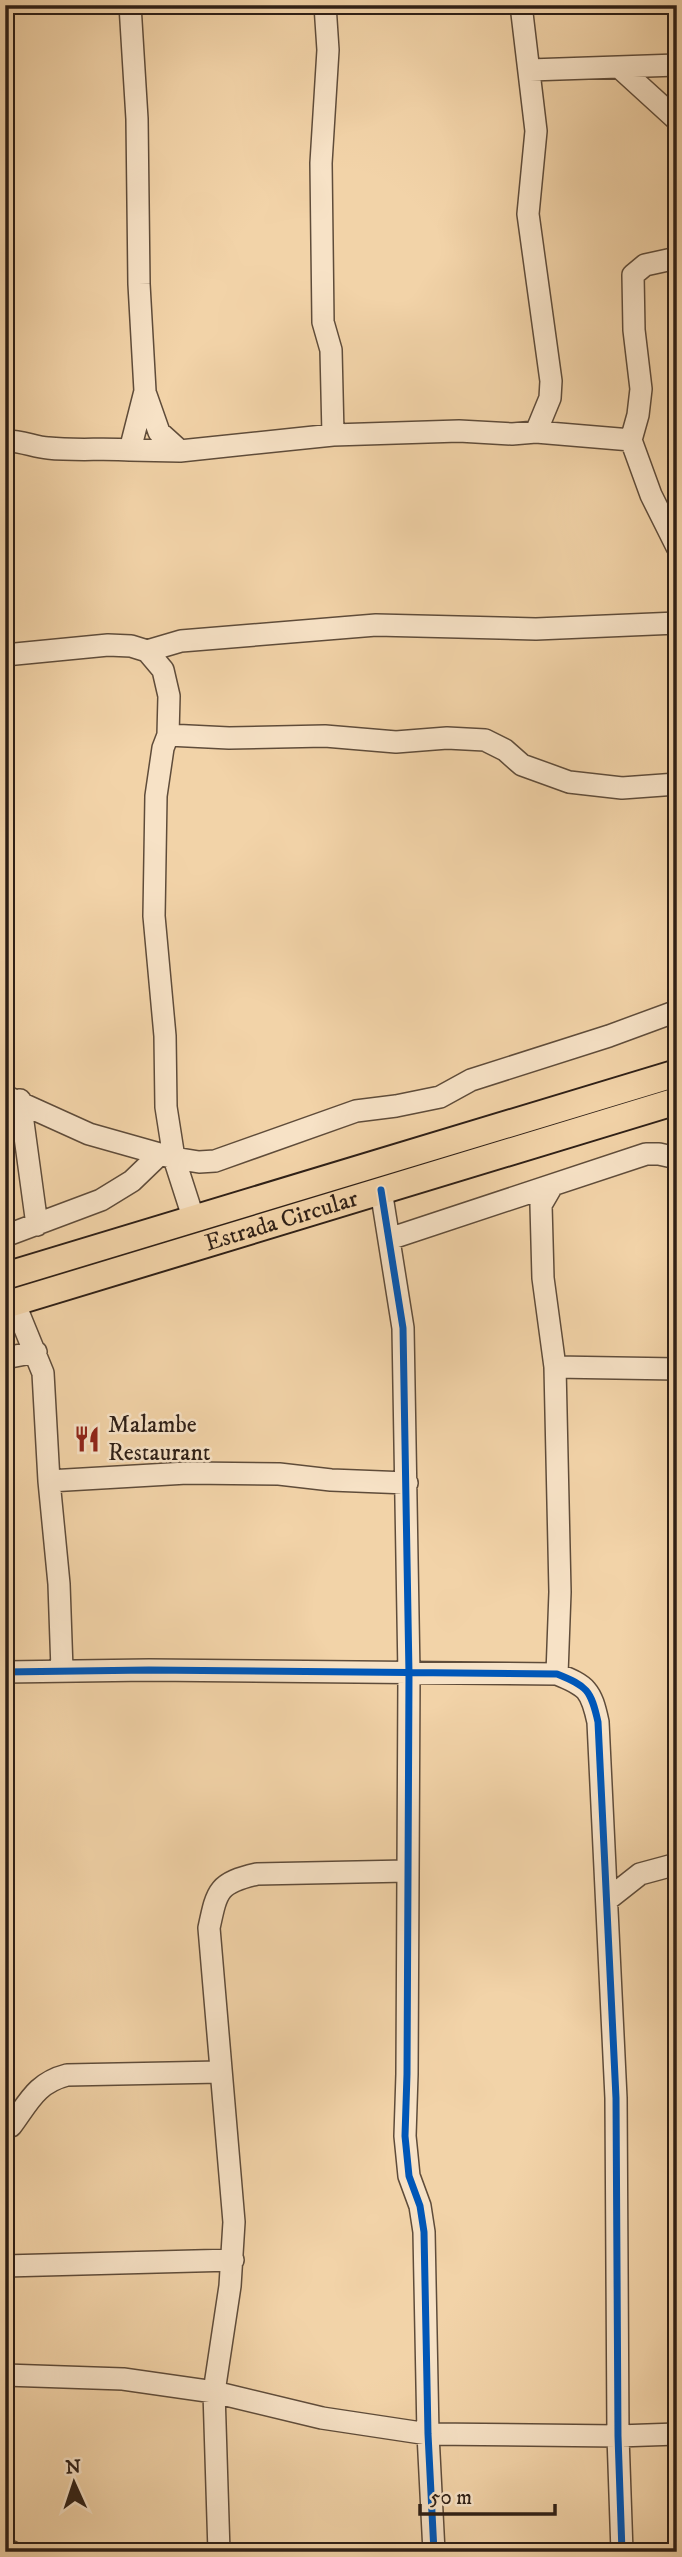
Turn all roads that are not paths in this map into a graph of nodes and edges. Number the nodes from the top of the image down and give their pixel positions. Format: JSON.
{"nodes":[{"id":1,"x":130,"y":5,"type":"edge"},
{"id":2,"x":325,"y":5,"type":"edge"},
{"id":3,"x":521,"y":5,"type":"edge"},
{"id":4,"x":677,"y":65,"type":"edge"},
{"id":5,"x":620,"y":68,"type":"junction"},
{"id":6,"x":530,"y":69,"type":"junction"},
{"id":7,"x":677,"y":120,"type":"edge"},
{"id":8,"x":677,"y":258,"type":"edge"},
{"id":9,"x":145,"y":391,"type":"junction"},
{"id":10,"x":536,"y":432,"type":"junction"},
{"id":11,"x":333,"y":435,"type":"junction"},
{"id":12,"x":5,"y":440,"type":"edge"},
{"id":13,"x":631,"y":440,"type":"junction"},
{"id":14,"x":130,"y":450,"type":"junction"},
{"id":15,"x":180,"y":451,"type":"junction"},
{"id":16,"x":677,"y":547,"type":"edge"},
{"id":17,"x":677,"y":623,"type":"edge"},
{"id":18,"x":147,"y":651,"type":"junction"},
{"id":19,"x":5,"y":655,"type":"edge"},
{"id":20,"x":168,"y":735,"type":"junction"},
{"id":21,"x":677,"y":784,"type":"edge"},
{"id":22,"x":677,"y":1011,"type":"edge"},
{"id":23,"x":677,"y":1073,"type":"edge"},
{"id":24,"x":13,"y":1098,"type":"edge"},
{"id":25,"x":677,"y":1101,"type":"edge"},
{"id":26,"x":167,"y":1157,"type":"junction"},
{"id":27,"x":677,"y":1158,"type":"edge"},
{"id":28,"x":381,"y":1190,"type":"junction"},
{"id":29,"x":533,"y":1200,"type":"junction"},
{"id":30,"x":194,"y":1220,"type":"junction"},
{"id":31,"x":37,"y":1225,"type":"junction"},
{"id":32,"x":5,"y":1236,"type":"edge"},
{"id":33,"x":389,"y":1239,"type":"junction"},
{"id":34,"x":5,"y":1276,"type":"edge"},
{"id":35,"x":10,"y":1304,"type":"edge"},
{"id":36,"x":36,"y":1352,"type":"junction"},
{"id":37,"x":5,"y":1358,"type":"edge"},
{"id":38,"x":555,"y":1367,"type":"junction"},
{"id":39,"x":677,"y":1369,"type":"edge"},
{"id":40,"x":49,"y":1480,"type":"junction"},
{"id":41,"x":407,"y":1483,"type":"junction"},
{"id":42,"x":62,"y":1670,"type":"junction"},
{"id":43,"x":5,"y":1672,"type":"edge"},
{"id":44,"x":409,"y":1674,"type":"junction"},
{"id":45,"x":556,"y":1674,"type":"junction"},
{"id":46,"x":604,"y":1863,"type":"junction"},
{"id":47,"x":677,"y":1864,"type":"edge"},
{"id":48,"x":407,"y":1871,"type":"junction"},
{"id":49,"x":640,"y":1874,"type":"junction"},
{"id":50,"x":607,"y":1900,"type":"junction"},
{"id":51,"x":220,"y":2072,"type":"junction"},
{"id":52,"x":11,"y":2126,"type":"dead end"},
{"id":53,"x":233,"y":2260,"type":"junction"},
{"id":54,"x":5,"y":2266,"type":"edge"},
{"id":55,"x":5,"y":2375,"type":"edge"},
{"id":56,"x":214,"y":2392,"type":"junction"},
{"id":57,"x":428,"y":2434,"type":"junction"},
{"id":58,"x":677,"y":2434,"type":"edge"},
{"id":59,"x":618,"y":2436,"type":"junction"},
{"id":60,"x":5,"y":2549,"type":"edge"},
{"id":61,"x":12,"y":2552,"type":"edge"},
{"id":62,"x":219,"y":2552,"type":"edge"},
{"id":63,"x":434,"y":2552,"type":"edge"},
{"id":64,"x":622,"y":2552,"type":"edge"}],
"edges":[{"from":1,"to":9,"type":"street"},
{"from":2,"to":11,"type":"street"},
{"from":3,"to":6,"type":"street"},
{"from":4,"to":5,"type":"street"},
{"from":5,"to":6,"type":"street"},
{"from":5,"to":7,"type":"street"},
{"from":6,"to":10,"type":"street"},
{"from":8,"to":13,"type":"street"},
{"from":9,"to":14,"type":"street"},
{"from":9,"to":15,"type":"street"},
{"from":10,"to":11,"type":"street"},
{"from":10,"to":13,"type":"street"},
{"from":11,"to":15,"type":"street"},
{"from":12,"to":14,"type":"street"},
{"from":13,"to":16,"type":"street"},
{"from":14,"to":15,"type":"street"},
{"from":17,"to":18,"type":"street"},
{"from":18,"to":19,"type":"street"},
{"from":18,"to":20,"type":"street"},
{"from":20,"to":21,"type":"street"},
{"from":20,"to":26,"type":"street"},
{"from":22,"to":26,"type":"street"},
{"from":23,"to":30,"type":"main road","name":"Estrada Circular"},
{"from":24,"to":26,"type":"street"},
{"from":24,"to":31,"type":"street"},
{"from":25,"to":28,"type":"main road","name":"Estrada Circular"},
{"from":26,"to":30,"type":"street"},
{"from":26,"to":31,"type":"street"},
{"from":27,"to":29,"type":"street"},
{"from":28,"to":33,"type":"street"},
{"from":28,"to":35,"type":"main road","name":"Estrada Circular"},
{"from":29,"to":33,"type":"street"},
{"from":29,"to":38,"type":"street"},
{"from":30,"to":34,"type":"main road","name":"Estrada Circular"},
{"from":31,"to":32,"type":"street"},
{"from":33,"to":41,"type":"street"},
{"from":35,"to":36,"type":"street"},
{"from":36,"to":37,"type":"street"},
{"from":36,"to":40,"type":"street"},
{"from":38,"to":39,"type":"street"},
{"from":38,"to":45,"type":"street"},
{"from":40,"to":41,"type":"street"},
{"from":40,"to":42,"type":"street"},
{"from":41,"to":44,"type":"street"},
{"from":42,"to":43,"type":"street"},
{"from":42,"to":44,"type":"street"},
{"from":44,"to":45,"type":"street"},
{"from":44,"to":48,"type":"street"},
{"from":45,"to":46,"type":"street"},
{"from":46,"to":49,"type":"street"},
{"from":46,"to":50,"type":"street"},
{"from":47,"to":49,"type":"street"},
{"from":48,"to":51,"type":"street"},
{"from":48,"to":57,"type":"street"},
{"from":49,"to":50,"type":"street"},
{"from":50,"to":59,"type":"street"},
{"from":51,"to":52,"type":"street"},
{"from":51,"to":53,"type":"street"},
{"from":53,"to":54,"type":"street"},
{"from":53,"to":56,"type":"street"},
{"from":55,"to":56,"type":"street"},
{"from":56,"to":57,"type":"street"},
{"from":56,"to":62,"type":"street"},
{"from":57,"to":59,"type":"street"},
{"from":57,"to":63,"type":"street"},
{"from":58,"to":59,"type":"street"},
{"from":59,"to":64,"type":"street"},
{"from":60,"to":61,"type":"street"}]}
